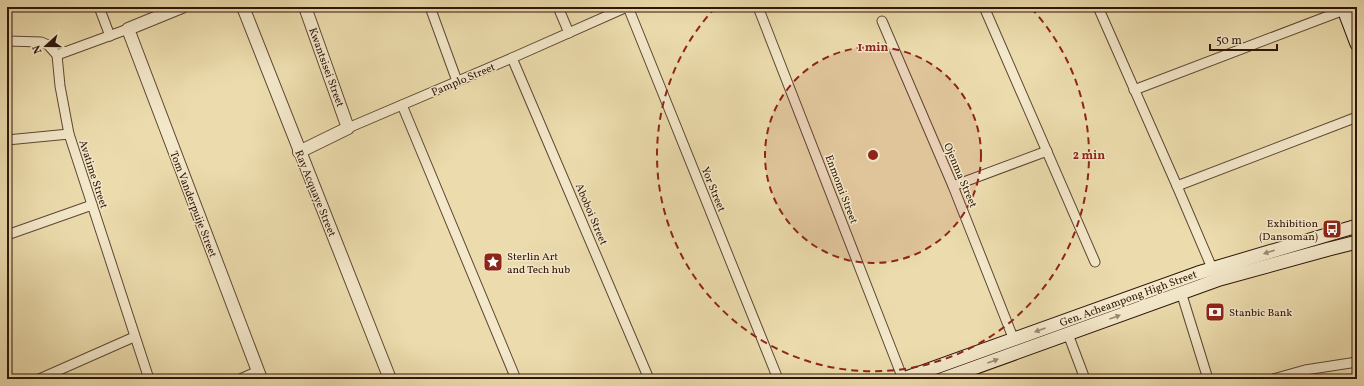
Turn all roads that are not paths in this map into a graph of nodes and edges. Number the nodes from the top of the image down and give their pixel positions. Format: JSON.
{"nodes":[{"id":1,"x":99,"y":7,"type":"edge"},
{"id":2,"x":182,"y":7,"type":"edge"},
{"id":3,"x":243,"y":7,"type":"edge"},
{"id":4,"x":305,"y":7,"type":"edge"},
{"id":5,"x":430,"y":7,"type":"edge"},
{"id":6,"x":558,"y":7,"type":"edge"},
{"id":7,"x":628,"y":7,"type":"edge"},
{"id":8,"x":758,"y":7,"type":"edge"},
{"id":9,"x":984,"y":7,"type":"edge"},
{"id":10,"x":1098,"y":7,"type":"edge"},
{"id":11,"x":1343,"y":8,"type":"edge"},
{"id":12,"x":882,"y":21,"type":"dead end"},
{"id":13,"x":128,"y":29,"type":"junction"},
{"id":14,"x":569,"y":33,"type":"junction"},
{"id":15,"x":110,"y":36,"type":"junction"},
{"id":16,"x":7,"y":41,"type":"edge"},
{"id":17,"x":1357,"y":44,"type":"edge"},
{"id":18,"x":57,"y":55,"type":"junction"},
{"id":19,"x":512,"y":58,"type":"junction"},
{"id":20,"x":457,"y":81,"type":"junction"},
{"id":21,"x":1134,"y":90,"type":"junction"},
{"id":22,"x":402,"y":105,"type":"junction"},
{"id":23,"x":1357,"y":117,"type":"edge"},
{"id":24,"x":348,"y":128,"type":"junction"},
{"id":25,"x":69,"y":134,"type":"junction"},
{"id":26,"x":7,"y":140,"type":"edge"},
{"id":27,"x":1047,"y":151,"type":"junction"},
{"id":28,"x":299,"y":152,"type":"junction"},
{"id":29,"x":953,"y":186,"type":"junction"},
{"id":30,"x":1177,"y":186,"type":"junction"},
{"id":31,"x":92,"y":205,"type":"junction"},
{"id":32,"x":1357,"y":226,"type":"edge"},
{"id":33,"x":7,"y":235,"type":"edge"},
{"id":34,"x":1357,"y":242,"type":"edge"},
{"id":35,"x":1095,"y":262,"type":"dead end"},
{"id":36,"x":1212,"y":268,"type":"junction"},
{"id":37,"x":1181,"y":292,"type":"junction"},
{"id":38,"x":1068,"y":334,"type":"junction"},
{"id":39,"x":134,"y":337,"type":"junction"},
{"id":40,"x":1014,"y":340,"type":"junction"},
{"id":41,"x":1357,"y":362,"type":"edge"},
{"id":42,"x":259,"y":375,"type":"edge"},
{"id":43,"x":1307,"y":375,"type":"edge"},
{"id":44,"x":960,"y":376,"type":"edge"},
{"id":45,"x":39,"y":379,"type":"edge"},
{"id":46,"x":149,"y":379,"type":"edge"},
{"id":47,"x":240,"y":379,"type":"edge"},
{"id":48,"x":390,"y":379,"type":"edge"},
{"id":49,"x":516,"y":379,"type":"edge"},
{"id":50,"x":649,"y":379,"type":"edge"},
{"id":51,"x":778,"y":379,"type":"edge"},
{"id":52,"x":903,"y":379,"type":"edge"},
{"id":53,"x":943,"y":379,"type":"edge"},
{"id":54,"x":1085,"y":379,"type":"edge"},
{"id":55,"x":1208,"y":379,"type":"edge"},
{"id":56,"x":1273,"y":379,"type":"edge"}],
"edges":[{"from":1,"to":15,"type":"street"},
{"from":2,"to":13,"type":"street"},
{"from":3,"to":28,"type":"street","name":"Ray Acquaye Street"},
{"from":4,"to":24,"type":"street","name":"Kwantsisei Street"},
{"from":5,"to":20,"type":"street"},
{"from":6,"to":14,"type":"street"},
{"from":7,"to":14,"type":"street","name":"Pamplo Street"},
{"from":7,"to":51,"type":"street","name":"Yor Street"},
{"from":8,"to":52,"type":"street","name":"Enmomi Street"},
{"from":9,"to":27,"type":"street"},
{"from":10,"to":21,"type":"street"},
{"from":11,"to":17,"type":"main road"},
{"from":11,"to":21,"type":"street"},
{"from":12,"to":29,"type":"street","name":"Ojenma Street"},
{"from":13,"to":15,"type":"street"},
{"from":13,"to":42,"type":"street","name":"Tom Vanderpuije Street"},
{"from":14,"to":19,"type":"street","name":"Pamplo Street"},
{"from":15,"to":18,"type":"street"},
{"from":16,"to":18,"type":"street"},
{"from":18,"to":25,"type":"street","name":"Avatime Street"},
{"from":19,"to":20,"type":"street","name":"Pamplo Street"},
{"from":19,"to":50,"type":"street","name":"Aboboi Street"},
{"from":20,"to":22,"type":"street","name":"Pamplo Street"},
{"from":21,"to":30,"type":"street"},
{"from":22,"to":24,"type":"street","name":"Pamplo Street"},
{"from":22,"to":49,"type":"street"},
{"from":23,"to":30,"type":"street"},
{"from":24,"to":28,"type":"street","name":"Pamplo Street"},
{"from":25,"to":26,"type":"street"},
{"from":25,"to":31,"type":"street","name":"Avatime Street"},
{"from":27,"to":29,"type":"street"},
{"from":27,"to":35,"type":"street"},
{"from":28,"to":48,"type":"street","name":"Ray Acquaye Street"},
{"from":29,"to":40,"type":"street","name":"Ojenma Street"},
{"from":30,"to":36,"type":"street"},
{"from":31,"to":33,"type":"street"},
{"from":31,"to":39,"type":"street","name":"Avatime Street"},
{"from":32,"to":36,"type":"main road","name":"Gen. Acheampong High Street","one_way":true},
{"from":34,"to":37,"type":"main road","name":"Gen. Acheampong High Street"},
{"from":36,"to":40,"type":"main road","name":"Gen. Acheampong High Street","one_way":true},
{"from":38,"to":37,"type":"main road","name":"Gen. Acheampong High Street","one_way":true},
{"from":37,"to":55,"type":"street"},
{"from":44,"to":38,"type":"main road","name":"Gen. Acheampong High Street","one_way":true},
{"from":38,"to":54,"type":"street"},
{"from":39,"to":45,"type":"street"},
{"from":39,"to":46,"type":"street","name":"Avatime Street"},
{"from":40,"to":52,"type":"main road","name":"Gen. Acheampong High Street"},
{"from":41,"to":43,"type":"street"},
{"from":42,"to":47,"type":"street"},
{"from":43,"to":56,"type":"street"},
{"from":44,"to":53,"type":"main road","name":"Gen. Acheampong High Street"}]}
